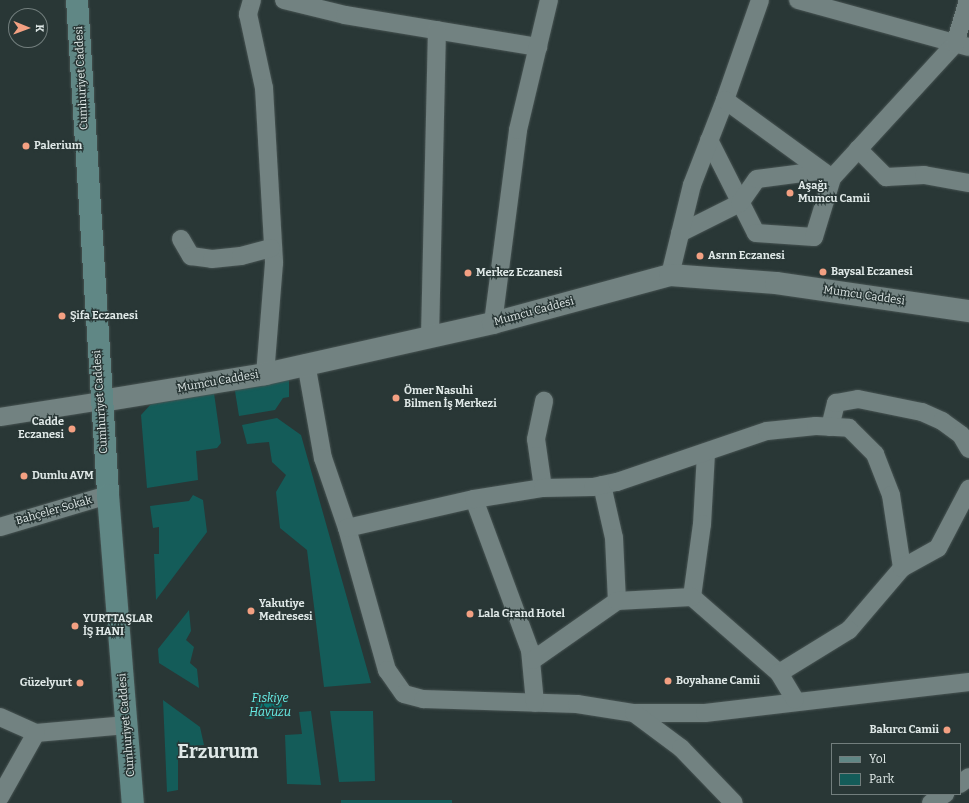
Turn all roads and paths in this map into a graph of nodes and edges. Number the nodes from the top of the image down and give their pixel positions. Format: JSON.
{"nodes":[{"id":1,"x":77,"y":0,"type":"edge"},
{"id":2,"x":252,"y":0,"type":"edge"},
{"id":3,"x":284,"y":0,"type":"edge"},
{"id":4,"x":549,"y":0,"type":"edge"},
{"id":5,"x":760,"y":0,"type":"edge"},
{"id":6,"x":798,"y":0,"type":"edge"},
{"id":7,"x":968,"y":0,"type":"edge"},
{"id":8,"x":437,"y":30,"type":"junction"},
{"id":9,"x":962,"y":45,"type":"edge"},
{"id":10,"x":538,"y":47,"type":"junction"},
{"id":11,"x":726,"y":100,"type":"junction"},
{"id":12,"x":709,"y":140,"type":"junction"},
{"id":13,"x":858,"y":149,"type":"junction"},
{"id":14,"x":826,"y":175,"type":"junction"},
{"id":15,"x":969,"y":183,"type":"edge"},
{"id":16,"x":740,"y":203,"type":"junction"},
{"id":17,"x":680,"y":233,"type":"junction"},
{"id":18,"x":181,"y":239,"type":"dead end"},
{"id":19,"x":271,"y":248,"type":"junction"},
{"id":20,"x":670,"y":275,"type":"junction"},
{"id":21,"x":969,"y":311,"type":"edge"},
{"id":22,"x":493,"y":323,"type":"junction"},
{"id":23,"x":430,"y":337,"type":"junction"},
{"id":24,"x":306,"y":363,"type":"junction"},
{"id":25,"x":265,"y":374,"type":"junction"},
{"id":26,"x":101,"y":401,"type":"junction"},
{"id":27,"x":544,"y":401,"type":"dead end"},
{"id":28,"x":0,"y":417,"type":"edge"},
{"id":29,"x":830,"y":427,"type":"junction"},
{"id":30,"x":969,"y":449,"type":"edge"},
{"id":31,"x":706,"y":453,"type":"junction"},
{"id":32,"x":602,"y":485,"type":"junction"},
{"id":33,"x":543,"y":488,"type":"junction"},
{"id":34,"x":969,"y":490,"type":"edge"},
{"id":35,"x":108,"y":496,"type":"junction"},
{"id":36,"x":474,"y":499,"type":"junction"},
{"id":37,"x":0,"y":527,"type":"edge"},
{"id":38,"x":347,"y":528,"type":"junction"},
{"id":39,"x":902,"y":568,"type":"junction"},
{"id":40,"x":692,"y":597,"type":"junction"},
{"id":41,"x":617,"y":601,"type":"junction"},
{"id":42,"x":533,"y":660,"type":"junction"},
{"id":43,"x":779,"y":673,"type":"junction"},
{"id":44,"x":969,"y":682,"type":"edge"},
{"id":45,"x":795,"y":700,"type":"junction"},
{"id":46,"x":535,"y":703,"type":"junction"},
{"id":47,"x":634,"y":713,"type":"junction"},
{"id":48,"x":0,"y":717,"type":"edge"},
{"id":49,"x":127,"y":725,"type":"junction"},
{"id":50,"x":36,"y":733,"type":"junction"},
{"id":51,"x":969,"y":777,"type":"edge"},
{"id":52,"x":961,"y":783,"type":"edge"},
{"id":53,"x":0,"y":797,"type":"edge"},
{"id":54,"x":133,"y":803,"type":"edge"},
{"id":55,"x":734,"y":803,"type":"edge"}],
"edges":[{"from":1,"to":26,"type":"main road","name":"Cumhuriyet Caddesi"},
{"from":2,"to":19,"type":"street"},
{"from":3,"to":8,"type":"street"},
{"from":4,"to":10,"type":"street"},
{"from":5,"to":11,"type":"street"},
{"from":6,"to":9,"type":"street"},
{"from":7,"to":9,"type":"street"},
{"from":8,"to":10,"type":"street"},
{"from":8,"to":23,"type":"street"},
{"from":9,"to":13,"type":"street"},
{"from":10,"to":22,"type":"street"},
{"from":11,"to":12,"type":"street"},
{"from":11,"to":14,"type":"street"},
{"from":12,"to":16,"type":"street"},
{"from":12,"to":17,"type":"street"},
{"from":13,"to":14,"type":"street"},
{"from":13,"to":15,"type":"street"},
{"from":14,"to":16,"type":"street"},
{"from":14,"to":16,"type":"street"},
{"from":16,"to":17,"type":"street"},
{"from":17,"to":20,"type":"street"},
{"from":18,"to":19,"type":"street"},
{"from":19,"to":25,"type":"street"},
{"from":20,"to":21,"type":"street","name":"Mumcu Caddesi"},
{"from":20,"to":22,"type":"street","name":"Mumcu Caddesi"},
{"from":22,"to":23,"type":"street","name":"Mumcu Caddesi"},
{"from":23,"to":24,"type":"street","name":"Mumcu Caddesi"},
{"from":24,"to":25,"type":"street","name":"Mumcu Caddesi"},
{"from":24,"to":38,"type":"street"},
{"from":25,"to":26,"type":"street","name":"Mumcu Caddesi"},
{"from":26,"to":28,"type":"street"},
{"from":26,"to":35,"type":"main road","name":"Cumhuriyet Caddesi"},
{"from":27,"to":33,"type":"street"},
{"from":29,"to":30,"type":"street"},
{"from":29,"to":31,"type":"street"},
{"from":29,"to":39,"type":"street"},
{"from":31,"to":32,"type":"street"},
{"from":31,"to":40,"type":"street"},
{"from":32,"to":33,"type":"street"},
{"from":32,"to":41,"type":"street"},
{"from":33,"to":36,"type":"street"},
{"from":34,"to":39,"type":"street"},
{"from":35,"to":37,"type":"street","name":"Bahçeler Sokak"},
{"from":35,"to":49,"type":"main road","name":"Cumhuriyet Caddesi"},
{"from":36,"to":38,"type":"street"},
{"from":36,"to":42,"type":"street"},
{"from":38,"to":46,"type":"street"},
{"from":39,"to":43,"type":"street"},
{"from":40,"to":41,"type":"street"},
{"from":40,"to":43,"type":"street"},
{"from":41,"to":42,"type":"street"},
{"from":42,"to":46,"type":"street"},
{"from":43,"to":45,"type":"street"},
{"from":44,"to":45,"type":"street"},
{"from":45,"to":47,"type":"street"},
{"from":46,"to":47,"type":"street"},
{"from":47,"to":55,"type":"street"},
{"from":48,"to":50,"type":"street"},
{"from":49,"to":50,"type":"street"},
{"from":49,"to":54,"type":"main road","name":"Cumhuriyet Caddesi"},
{"from":50,"to":53,"type":"street"},
{"from":51,"to":52,"type":"street"}]}
